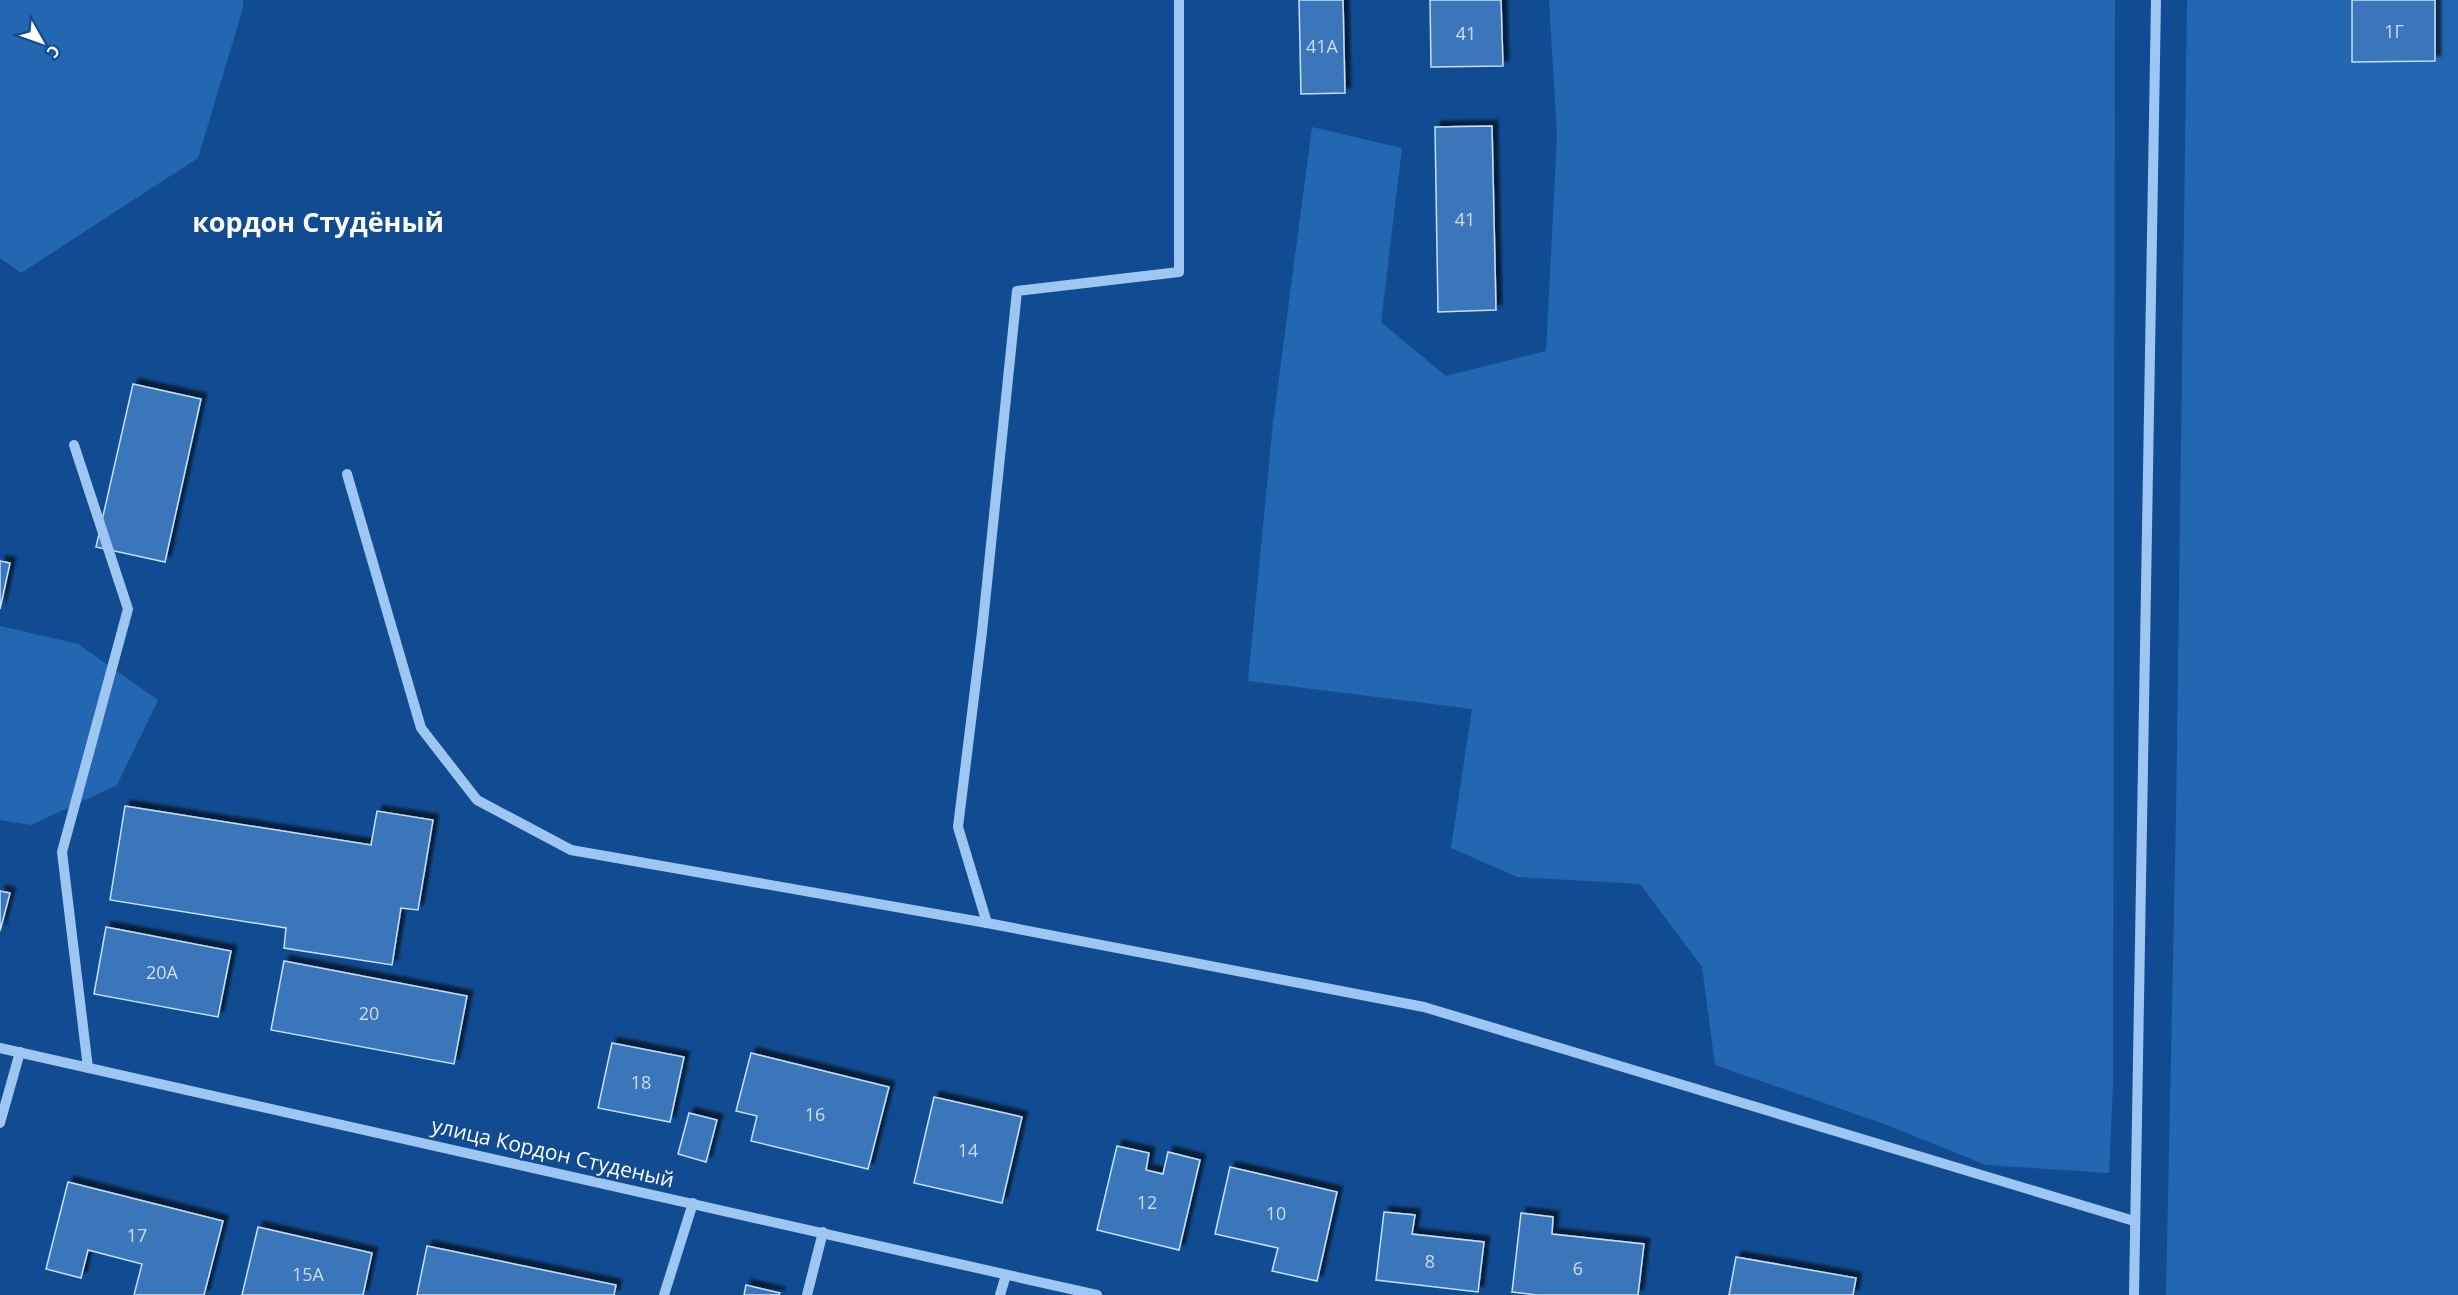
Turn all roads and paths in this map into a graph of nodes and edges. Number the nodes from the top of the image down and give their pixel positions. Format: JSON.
{"nodes":[{"id":1,"x":1179,"y":0,"type":"edge"},
{"id":2,"x":2156,"y":0,"type":"edge"},
{"id":3,"x":74,"y":444,"type":"dead end"},
{"id":4,"x":347,"y":474,"type":"dead end"},
{"id":5,"x":987,"y":923,"type":"junction"},
{"id":6,"x":0,"y":1048,"type":"edge"},
{"id":7,"x":20,"y":1052,"type":"junction"},
{"id":8,"x":88,"y":1068,"type":"junction"},
{"id":9,"x":0,"y":1123,"type":"edge"},
{"id":10,"x":693,"y":1203,"type":"junction"},
{"id":11,"x":2134,"y":1221,"type":"junction"},
{"id":12,"x":824,"y":1232,"type":"junction"},
{"id":13,"x":1006,"y":1275,"type":"junction"},
{"id":14,"x":664,"y":1295,"type":"edge"},
{"id":15,"x":807,"y":1295,"type":"edge"},
{"id":16,"x":1000,"y":1295,"type":"edge"},
{"id":17,"x":1097,"y":1295,"type":"edge"},
{"id":18,"x":2134,"y":1295,"type":"edge"}],
"edges":[{"from":1,"to":5,"type":"street"},
{"from":2,"to":11,"type":"street"},
{"from":3,"to":8,"type":"street"},
{"from":4,"to":5,"type":"street"},
{"from":5,"to":11,"type":"street"},
{"from":6,"to":7,"type":"street","name":"улица Кордон Студеный"},
{"from":7,"to":8,"type":"street","name":"улица Кордон Студеный"},
{"from":7,"to":9,"type":"street"},
{"from":8,"to":10,"type":"street","name":"улица Кордон Студеный"},
{"from":10,"to":12,"type":"street","name":"улица Кордон Студеный"},
{"from":10,"to":14,"type":"street"},
{"from":11,"to":18,"type":"street"},
{"from":12,"to":13,"type":"street","name":"улица Кордон Студеный"},
{"from":12,"to":15,"type":"street"},
{"from":13,"to":16,"type":"street"},
{"from":13,"to":17,"type":"street","name":"улица Кордон Студеный"}]}
